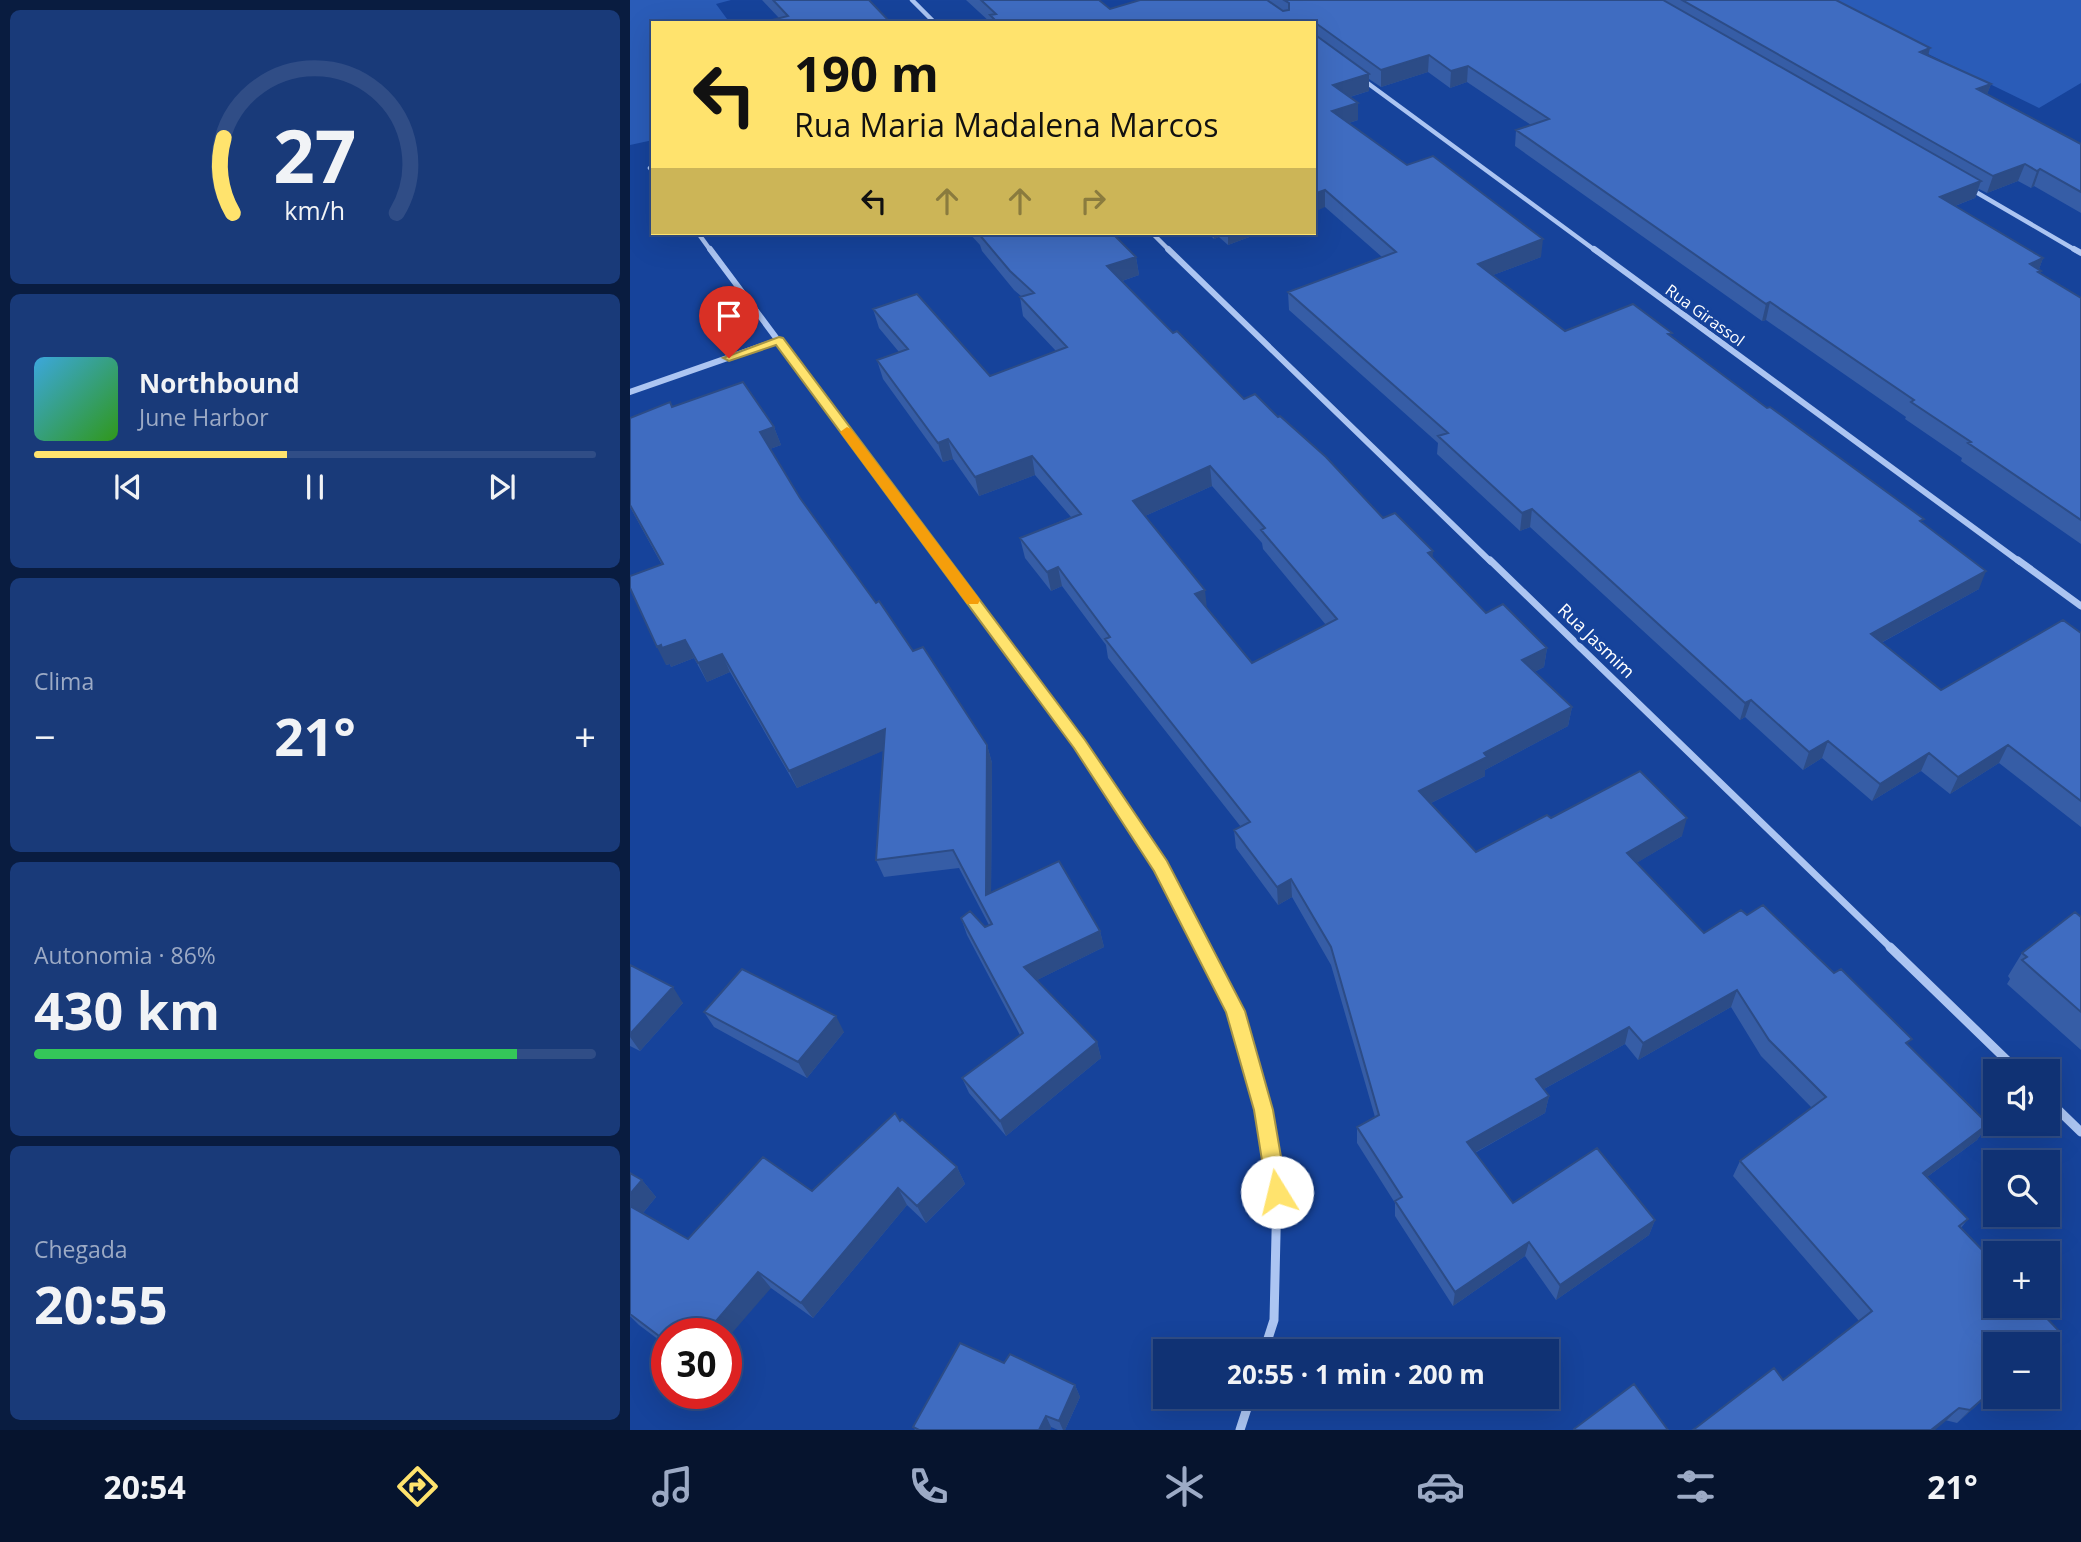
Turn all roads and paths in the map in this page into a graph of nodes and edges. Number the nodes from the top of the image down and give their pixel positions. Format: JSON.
{"nodes":[{"id":1,"x":912,"y":0,"type":"edge"},
{"id":2,"x":933,"y":21,"type":"edge"},
{"id":3,"x":1359,"y":77,"type":"edge"},
{"id":4,"x":1962,"y":184,"type":"edge"},
{"id":5,"x":700,"y":235,"type":"edge"},
{"id":6,"x":1154,"y":235,"type":"edge"},
{"id":7,"x":2081,"y":253,"type":"edge"},
{"id":8,"x":779,"y":340,"type":"junction"},
{"id":9,"x":630,"y":392,"type":"edge"},
{"id":10,"x":2081,"y":606,"type":"edge"},
{"id":11,"x":2006,"y":1059,"type":"edge"},
{"id":12,"x":2060,"y":1112,"type":"edge"},
{"id":13,"x":2081,"y":1132,"type":"edge"},
{"id":14,"x":1268,"y":1339,"type":"edge"},
{"id":15,"x":1247,"y":1409,"type":"edge"},
{"id":16,"x":1240,"y":1430,"type":"edge"}],
"edges":[{"from":1,"to":2,"type":"street"},
{"from":3,"to":10,"type":"street","name":"Rua Girassol"},
{"from":4,"to":7,"type":"street"},
{"from":5,"to":8,"type":"street"},
{"from":6,"to":11,"type":"street","name":"Rua Jasmim"},
{"from":8,"to":9,"type":"street"},
{"from":8,"to":14,"type":"street"},
{"from":12,"to":13,"type":"street"},
{"from":15,"to":16,"type":"street"}]}
